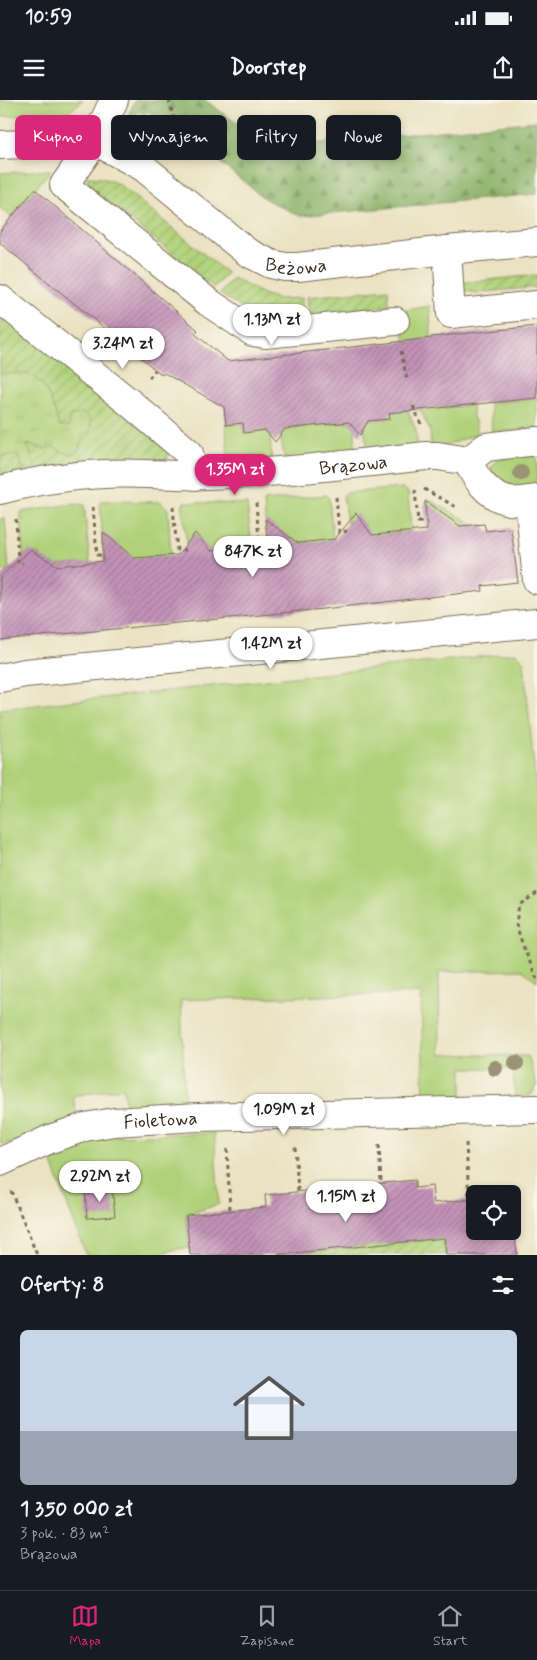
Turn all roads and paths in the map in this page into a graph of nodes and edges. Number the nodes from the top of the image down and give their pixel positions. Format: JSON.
{"nodes":[{"id":1,"x":114,"y":100,"type":"edge"},
{"id":2,"x":169,"y":100,"type":"edge"},
{"id":3,"x":173,"y":115,"type":"edge"},
{"id":4,"x":101,"y":128,"type":"edge"},
{"id":5,"x":15,"y":144,"type":"edge"},
{"id":6,"x":101,"y":144,"type":"edge"},
{"id":7,"x":0,"y":145,"type":"edge"},
{"id":8,"x":82,"y":160,"type":"edge"},
{"id":9,"x":537,"y":242,"type":"edge"},
{"id":10,"x":446,"y":250,"type":"junction"},
{"id":11,"x":0,"y":299,"type":"edge"},
{"id":12,"x":537,"y":305,"type":"edge"},
{"id":13,"x":395,"y":321,"type":"dead end"},
{"id":14,"x":413,"y":406,"type":"dead end"},
{"id":15,"x":423,"y":428,"type":"dead end"},
{"id":16,"x":537,"y":441,"type":"edge"},
{"id":17,"x":468,"y":461,"type":"junction"},
{"id":18,"x":194,"y":476,"type":"junction"},
{"id":19,"x":414,"y":484,"type":"dead end"},
{"id":20,"x":423,"y":488,"type":"dead end"},
{"id":21,"x":0,"y":490,"type":"edge"},
{"id":22,"x":336,"y":491,"type":"dead end"},
{"id":23,"x":172,"y":499,"type":"dead end"},
{"id":24,"x":533,"y":500,"type":"edge"},
{"id":25,"x":93,"y":504,"type":"dead end"},
{"id":26,"x":257,"y":508,"type":"dead end"},
{"id":27,"x":463,"y":511,"type":"dead end"},
{"id":28,"x":16,"y":516,"type":"dead end"},
{"id":29,"x":426,"y":522,"type":"dead end"},
{"id":30,"x":347,"y":531,"type":"dead end"},
{"id":31,"x":267,"y":539,"type":"dead end"},
{"id":32,"x":187,"y":550,"type":"dead end"},
{"id":33,"x":103,"y":555,"type":"dead end"},
{"id":34,"x":23,"y":562,"type":"dead end"},
{"id":35,"x":537,"y":580,"type":"edge"},
{"id":36,"x":537,"y":622,"type":"edge"},
{"id":37,"x":0,"y":678,"type":"edge"},
{"id":38,"x":537,"y":892,"type":"edge"},
{"id":39,"x":537,"y":979,"type":"edge"},
{"id":40,"x":537,"y":1109,"type":"edge"},
{"id":41,"x":464,"y":1110,"type":"junction"},
{"id":42,"x":311,"y":1114,"type":"junction"},
{"id":43,"x":226,"y":1116,"type":"junction"},
{"id":44,"x":0,"y":1162,"type":"edge"},
{"id":45,"x":469,"y":1185,"type":"edge"},
{"id":46,"x":10,"y":1187,"type":"dead end"},
{"id":47,"x":298,"y":1191,"type":"dead end"},
{"id":48,"x":230,"y":1210,"type":"dead end"},
{"id":49,"x":37,"y":1255,"type":"edge"}],
"edges":[{"from":1,"to":4,"type":"street"},
{"from":2,"to":3,"type":"path"},
{"from":5,"to":7,"type":"street"},
{"from":6,"to":10,"type":"street","name":"Beżowa"},
{"from":8,"to":13,"type":"street"},
{"from":9,"to":10,"type":"street","name":"Beżowa"},
{"from":10,"to":12,"type":"street"},
{"from":11,"to":18,"type":"street"},
{"from":14,"to":15,"type":"path"},
{"from":16,"to":17,"type":"street"},
{"from":17,"to":18,"type":"street","name":"Brązowa"},
{"from":17,"to":24,"type":"street"},
{"from":18,"to":21,"type":"street","name":"Brązowa"},
{"from":19,"to":29,"type":"path"},
{"from":20,"to":27,"type":"path"},
{"from":22,"to":30,"type":"path"},
{"from":23,"to":32,"type":"path"},
{"from":24,"to":35,"type":"street"},
{"from":25,"to":33,"type":"path"},
{"from":26,"to":31,"type":"path"},
{"from":28,"to":34,"type":"path"},
{"from":36,"to":37,"type":"street"},
{"from":38,"to":39,"type":"path"},
{"from":40,"to":41,"type":"street","name":"Fioletowa"},
{"from":41,"to":42,"type":"street","name":"Fioletowa"},
{"from":41,"to":45,"type":"path"},
{"from":42,"to":43,"type":"street","name":"Fioletowa"},
{"from":42,"to":47,"type":"path"},
{"from":43,"to":44,"type":"street","name":"Fioletowa"},
{"from":43,"to":48,"type":"path"},
{"from":46,"to":49,"type":"path"}]}
